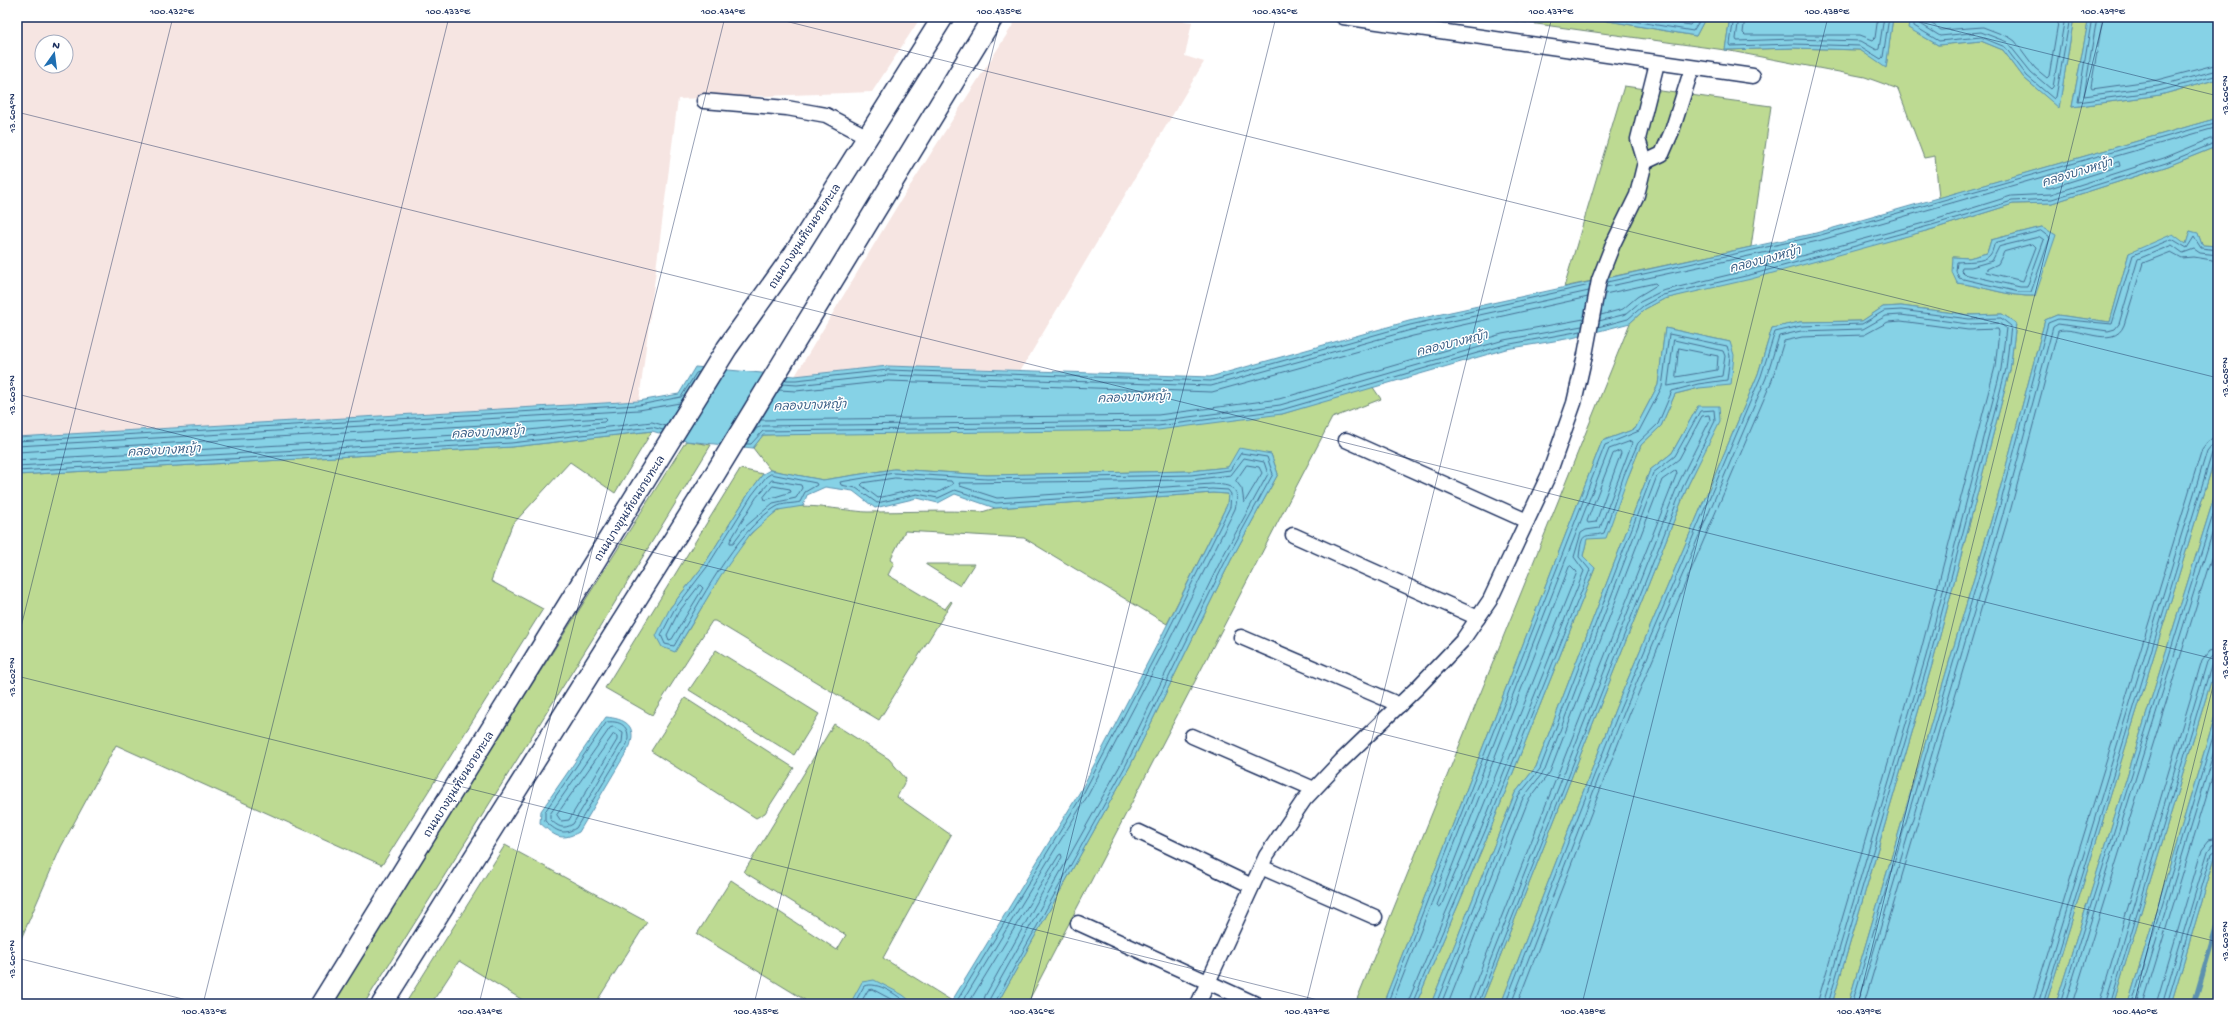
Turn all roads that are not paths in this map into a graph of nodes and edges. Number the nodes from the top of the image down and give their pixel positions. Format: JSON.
{"nodes":[{"id":1,"x":943,"y":17,"type":"edge"},
{"id":2,"x":977,"y":17,"type":"edge"},
{"id":3,"x":994,"y":17,"type":"edge"},
{"id":4,"x":1343,"y":17,"type":"edge"},
{"id":5,"x":1657,"y":63,"type":"junction"},
{"id":6,"x":963,"y":68,"type":"junction"},
{"id":7,"x":1692,"y":68,"type":"junction"},
{"id":8,"x":1753,"y":76,"type":"dead end"},
{"id":9,"x":704,"y":101,"type":"dead end"},
{"id":10,"x":868,"y":137,"type":"junction"},
{"id":11,"x":1645,"y":162,"type":"junction"},
{"id":12,"x":1346,"y":440,"type":"dead end"},
{"id":13,"x":1527,"y":521,"type":"junction"},
{"id":14,"x":1293,"y":535,"type":"dead end"},
{"id":15,"x":1478,"y":618,"type":"junction"},
{"id":16,"x":1240,"y":637,"type":"dead end"},
{"id":17,"x":1400,"y":705,"type":"junction"},
{"id":18,"x":1192,"y":736,"type":"dead end"},
{"id":19,"x":1314,"y":789,"type":"junction"},
{"id":20,"x":1139,"y":832,"type":"dead end"},
{"id":21,"x":1261,"y":867,"type":"junction"},
{"id":22,"x":1252,"y":886,"type":"junction"},
{"id":23,"x":1375,"y":917,"type":"dead end"},
{"id":24,"x":1078,"y":923,"type":"dead end"},
{"id":25,"x":1208,"y":982,"type":"junction"},
{"id":26,"x":321,"y":1004,"type":"edge"},
{"id":27,"x":382,"y":1004,"type":"edge"},
{"id":28,"x":1198,"y":1004,"type":"edge"},
{"id":29,"x":1256,"y":1004,"type":"edge"}],
"edges":[{"from":1,"to":10,"type":"main road","name":"ถนนบางขุนเทียนชายทะเล"},
{"from":2,"to":6,"type":"main road"},
{"from":3,"to":6,"type":"main road"},
{"from":4,"to":5,"type":"street"},
{"from":5,"to":7,"type":"street"},
{"from":5,"to":11,"type":"street"},
{"from":6,"to":27,"type":"main road"},
{"from":7,"to":8,"type":"street"},
{"from":7,"to":11,"type":"street"},
{"from":9,"to":10,"type":"street"},
{"from":10,"to":26,"type":"main road","name":"ถนนบางขุนเทียนชายทะเล"},
{"from":11,"to":13,"type":"street"},
{"from":12,"to":13,"type":"street"},
{"from":13,"to":15,"type":"street"},
{"from":14,"to":15,"type":"street"},
{"from":15,"to":17,"type":"street"},
{"from":16,"to":17,"type":"street"},
{"from":17,"to":19,"type":"street"},
{"from":18,"to":19,"type":"street"},
{"from":19,"to":21,"type":"street"},
{"from":20,"to":22,"type":"street"},
{"from":21,"to":22,"type":"street"},
{"from":21,"to":23,"type":"street"},
{"from":22,"to":25,"type":"street"},
{"from":24,"to":25,"type":"street"},
{"from":25,"to":28,"type":"street"},
{"from":25,"to":29,"type":"street"}]}
